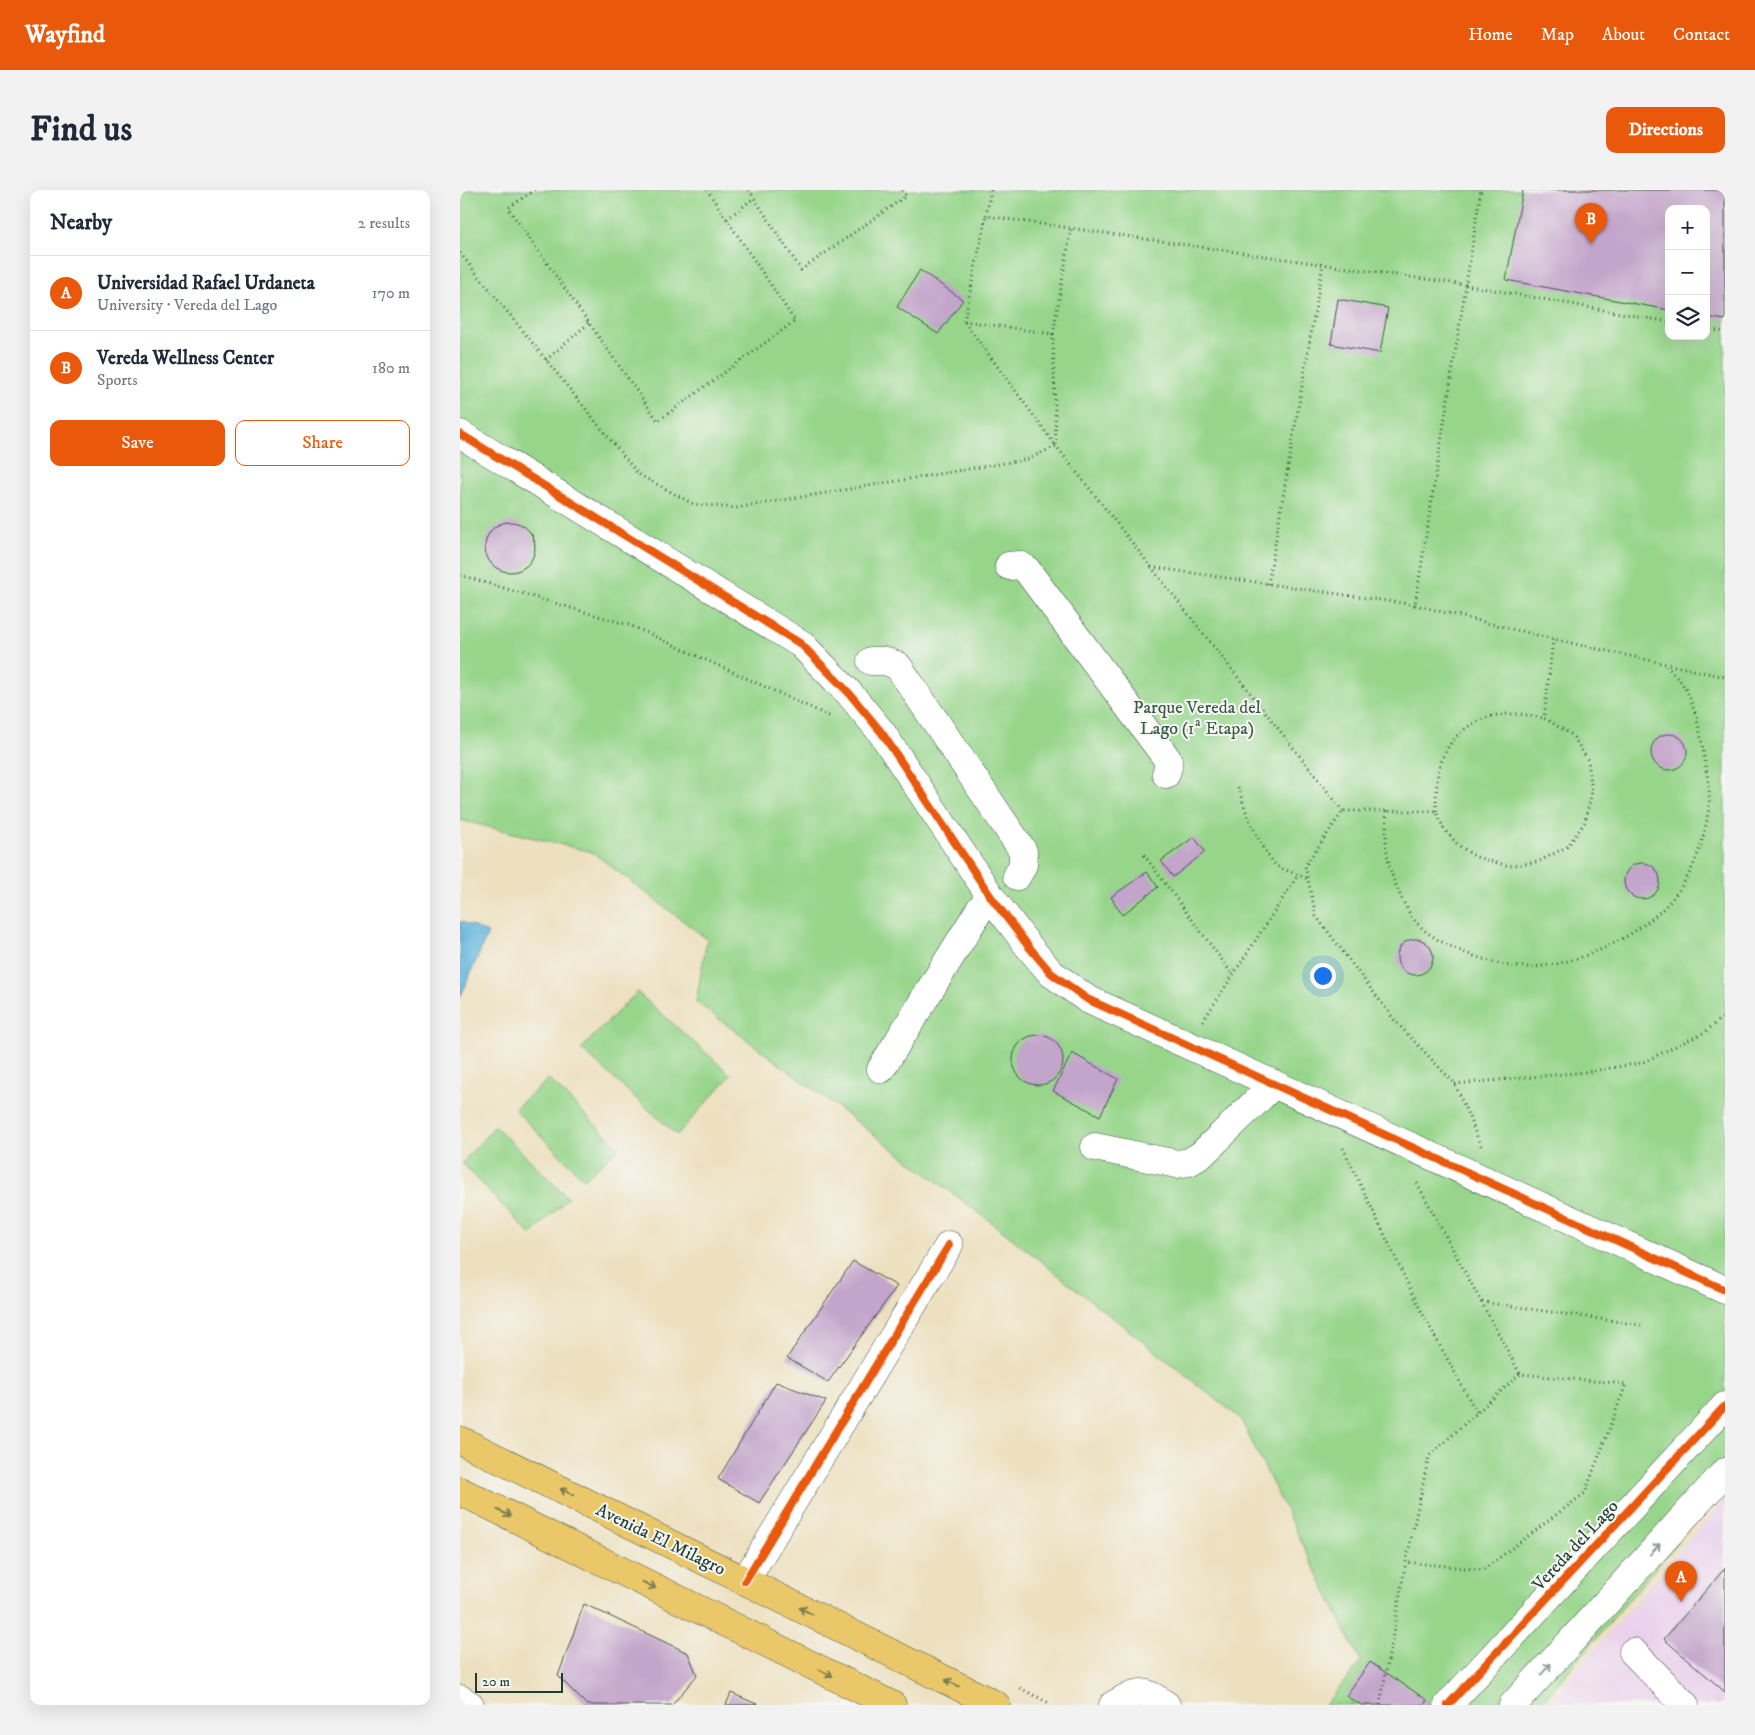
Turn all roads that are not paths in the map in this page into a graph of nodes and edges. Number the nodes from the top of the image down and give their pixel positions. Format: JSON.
{"nodes":[{"id":1,"x":460,"y":434,"type":"edge"},
{"id":2,"x":1009,"y":566,"type":"dead end"},
{"id":3,"x":871,"y":661,"type":"dead end"},
{"id":4,"x":1166,"y":774,"type":"dead end"},
{"id":5,"x":1017,"y":876,"type":"dead end"},
{"id":6,"x":991,"y":897,"type":"junction"},
{"id":7,"x":880,"y":1069,"type":"dead end"},
{"id":8,"x":1274,"y":1084,"type":"junction"},
{"id":9,"x":1096,"y":1147,"type":"dead end"},
{"id":10,"x":949,"y":1245,"type":"dead end"},
{"id":11,"x":1725,"y":1290,"type":"edge"},
{"id":12,"x":1725,"y":1406,"type":"edge"},
{"id":13,"x":460,"y":1440,"type":"edge"},
{"id":14,"x":1725,"y":1472,"type":"edge"},
{"id":15,"x":460,"y":1491,"type":"edge"},
{"id":16,"x":745,"y":1581,"type":"junction"},
{"id":17,"x":1633,"y":1652,"type":"dead end"},
{"id":18,"x":460,"y":1700,"type":"edge"},
{"id":19,"x":470,"y":1705,"type":"edge"},
{"id":20,"x":892,"y":1705,"type":"edge"},
{"id":21,"x":996,"y":1705,"type":"edge"},
{"id":22,"x":1112,"y":1705,"type":"edge"},
{"id":23,"x":1166,"y":1705,"type":"edge"},
{"id":24,"x":1448,"y":1705,"type":"edge"},
{"id":25,"x":1513,"y":1705,"type":"edge"},
{"id":26,"x":1685,"y":1705,"type":"edge"}],
"edges":[{"from":1,"to":6,"type":"street"},
{"from":2,"to":4,"type":"street"},
{"from":3,"to":5,"type":"street"},
{"from":6,"to":7,"type":"street"},
{"from":6,"to":8,"type":"street"},
{"from":8,"to":9,"type":"street"},
{"from":8,"to":11,"type":"street"},
{"from":10,"to":16,"type":"street"},
{"from":12,"to":24,"type":"street","name":"Vereda del Lago"},
{"from":16,"to":13,"type":"main road","name":"Avenida El Milagro","one_way":true},
{"from":25,"to":14,"type":"street","one_way":true},
{"from":15,"to":20,"type":"main road","one_way":true},
{"from":21,"to":16,"type":"main road","name":"Avenida El Milagro","one_way":true},
{"from":17,"to":26,"type":"street"},
{"from":18,"to":19,"type":"street"},
{"from":22,"to":23,"type":"street"}]}
